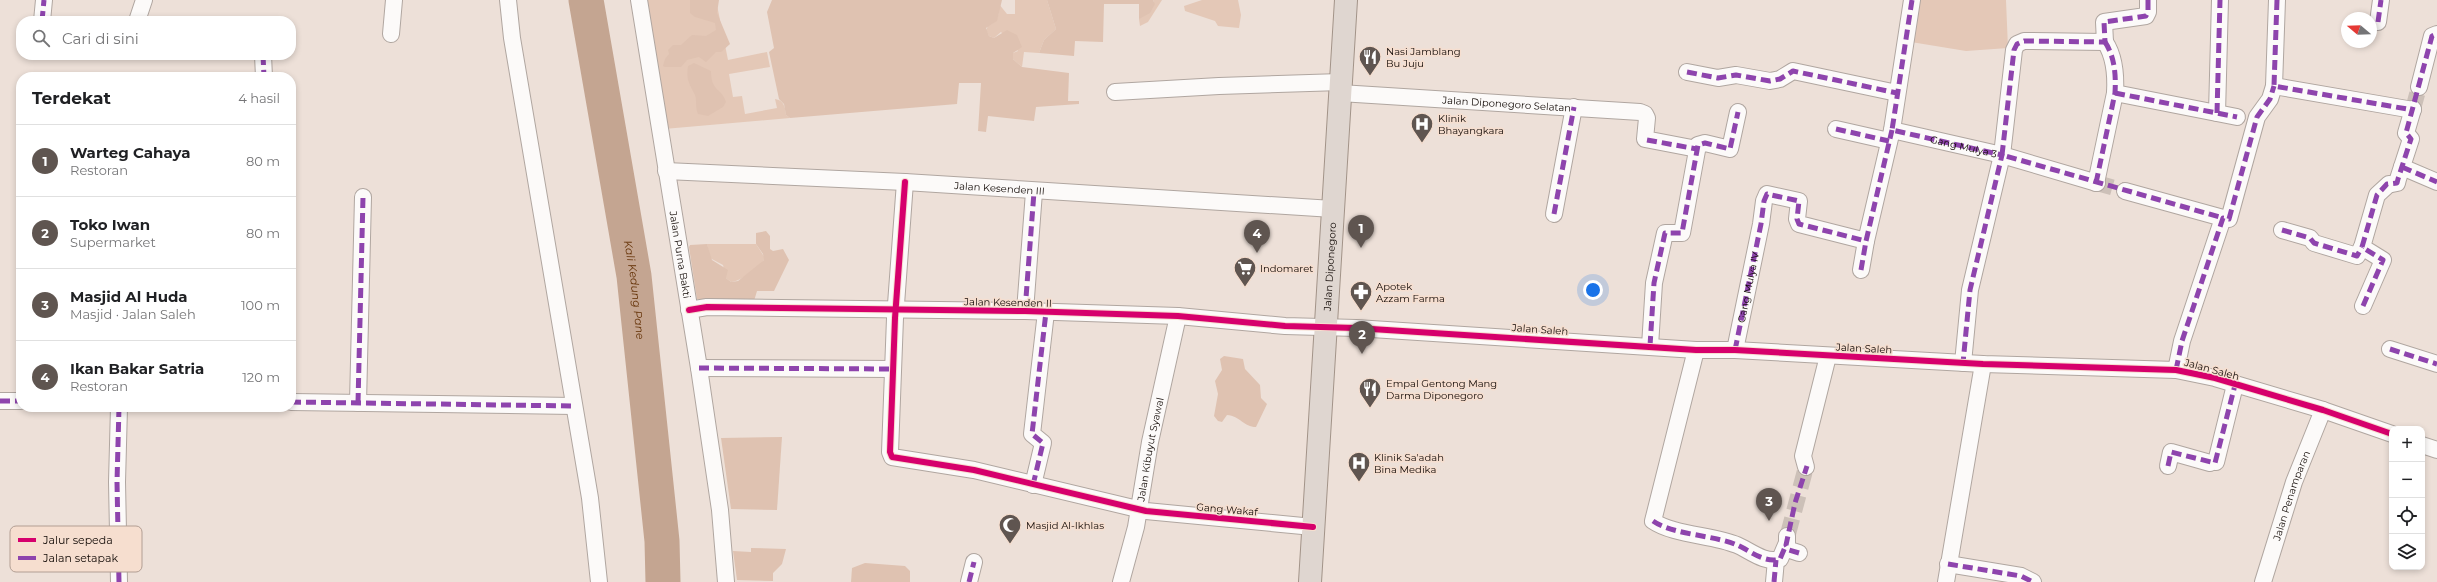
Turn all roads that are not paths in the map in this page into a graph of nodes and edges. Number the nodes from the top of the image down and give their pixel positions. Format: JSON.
{"nodes":[{"id":1,"x":44,"y":0,"type":"edge"},
{"id":2,"x":144,"y":0,"type":"edge"},
{"id":3,"x":394,"y":0,"type":"edge"},
{"id":4,"x":508,"y":0,"type":"edge"},
{"id":5,"x":639,"y":0,"type":"edge"},
{"id":6,"x":1346,"y":0,"type":"edge"},
{"id":7,"x":1912,"y":0,"type":"edge"},
{"id":8,"x":2148,"y":0,"type":"edge"},
{"id":9,"x":2220,"y":0,"type":"edge"},
{"id":10,"x":2277,"y":0,"type":"edge"},
{"id":11,"x":2381,"y":0,"type":"edge"},
{"id":12,"x":42,"y":16,"type":"edge"},
{"id":13,"x":139,"y":16,"type":"edge"},
{"id":14,"x":2378,"y":22,"type":"dead end"},
{"id":15,"x":391,"y":34,"type":"dead end"},
{"id":16,"x":2437,"y":34,"type":"edge"},
{"id":17,"x":2105,"y":42,"type":"junction"},
{"id":18,"x":263,"y":60,"type":"edge"},
{"id":19,"x":264,"y":72,"type":"edge"},
{"id":20,"x":1687,"y":72,"type":"dead end"},
{"id":21,"x":2274,"y":86,"type":"junction"},
{"id":22,"x":2419,"y":87,"type":"tunnel mouth"},
{"id":23,"x":1340,"y":88,"type":"junction"},
{"id":24,"x":1115,"y":92,"type":"dead end"},
{"id":25,"x":1897,"y":93,"type":"junction"},
{"id":26,"x":2115,"y":93,"type":"junction"},
{"id":27,"x":1574,"y":108,"type":"junction"},
{"id":28,"x":1738,"y":112,"type":"dead end"},
{"id":29,"x":2217,"y":113,"type":"junction"},
{"id":30,"x":2237,"y":117,"type":"dead end"},
{"id":31,"x":1836,"y":130,"type":"dead end"},
{"id":32,"x":1891,"y":136,"type":"junction"},
{"id":33,"x":1697,"y":149,"type":"junction"},
{"id":34,"x":2002,"y":155,"type":"junction"},
{"id":35,"x":2402,"y":167,"type":"junction"},
{"id":36,"x":666,"y":172,"type":"junction"},
{"id":37,"x":905,"y":182,"type":"junction"},
{"id":38,"x":2437,"y":182,"type":"edge"},
{"id":39,"x":2125,"y":191,"type":"tunnel mouth"},
{"id":40,"x":1034,"y":192,"type":"junction"},
{"id":41,"x":363,"y":197,"type":"dead end"},
{"id":42,"x":1333,"y":209,"type":"junction"},
{"id":43,"x":1554,"y":214,"type":"dead end"},
{"id":44,"x":2223,"y":218,"type":"junction"},
{"id":45,"x":2282,"y":230,"type":"dead end"},
{"id":46,"x":1866,"y":241,"type":"junction"},
{"id":47,"x":2362,"y":247,"type":"junction"},
{"id":48,"x":1860,"y":270,"type":"dead end"},
{"id":49,"x":2363,"y":306,"type":"dead end"},
{"id":50,"x":690,"y":310,"type":"junction"},
{"id":51,"x":896,"y":311,"type":"junction"},
{"id":52,"x":1025,"y":311,"type":"junction"},
{"id":53,"x":1046,"y":312,"type":"junction"},
{"id":54,"x":1178,"y":316,"type":"junction"},
{"id":55,"x":1326,"y":328,"type":"junction"},
{"id":56,"x":1650,"y":346,"type":"junction"},
{"id":57,"x":2390,"y":349,"type":"dead end"},
{"id":58,"x":1696,"y":350,"type":"junction"},
{"id":59,"x":1735,"y":350,"type":"junction"},
{"id":60,"x":1828,"y":356,"type":"junction"},
{"id":61,"x":1963,"y":363,"type":"junction"},
{"id":62,"x":1983,"y":364,"type":"junction"},
{"id":63,"x":2437,"y":364,"type":"edge"},
{"id":64,"x":699,"y":368,"type":"junction"},
{"id":65,"x":893,"y":369,"type":"junction"},
{"id":66,"x":2176,"y":370,"type":"junction"},
{"id":67,"x":2235,"y":384,"type":"junction"},
{"id":68,"x":0,"y":401,"type":"edge"},
{"id":69,"x":16,"y":401,"type":"edge"},
{"id":70,"x":296,"y":402,"type":"edge"},
{"id":71,"x":358,"y":403,"type":"junction"},
{"id":72,"x":574,"y":406,"type":"junction"},
{"id":73,"x":2323,"y":410,"type":"junction"},
{"id":74,"x":119,"y":412,"type":"edge"},
{"id":75,"x":2389,"y":433,"type":"edge"},
{"id":76,"x":2425,"y":446,"type":"edge"},
{"id":77,"x":2437,"y":450,"type":"edge"},
{"id":78,"x":2168,"y":466,"type":"dead end"},
{"id":79,"x":1806,"y":467,"type":"tunnel mouth"},
{"id":80,"x":1033,"y":485,"type":"junction"},
{"id":81,"x":1140,"y":509,"type":"junction"},
{"id":82,"x":118,"y":526,"type":"edge"},
{"id":83,"x":1313,"y":527,"type":"junction"},
{"id":84,"x":1791,"y":544,"type":"tunnel mouth"},
{"id":85,"x":1776,"y":560,"type":"junction"},
{"id":86,"x":974,"y":562,"type":"dead end"},
{"id":87,"x":1948,"y":564,"type":"junction"},
{"id":88,"x":119,"y":572,"type":"edge"},
{"id":89,"x":119,"y":582,"type":"edge"},
{"id":90,"x":599,"y":582,"type":"edge"},
{"id":91,"x":726,"y":582,"type":"edge"},
{"id":92,"x":969,"y":582,"type":"edge"},
{"id":93,"x":1122,"y":582,"type":"edge"},
{"id":94,"x":1310,"y":582,"type":"edge"},
{"id":95,"x":1774,"y":582,"type":"edge"},
{"id":96,"x":1946,"y":582,"type":"edge"},
{"id":97,"x":2033,"y":582,"type":"edge"},
{"id":98,"x":2263,"y":582,"type":"edge"}],
"edges":[{"from":1,"to":12,"type":"street"},
{"from":2,"to":13,"type":"street"},
{"from":3,"to":15,"type":"street"},
{"from":4,"to":72,"type":"street"},
{"from":5,"to":36,"type":"street","name":"Jalan Purna Bakti"},
{"from":6,"to":23,"type":"highway","name":"Jalan Diponegoro"},
{"from":7,"to":25,"type":"street"},
{"from":8,"to":17,"type":"street"},
{"from":9,"to":29,"type":"street"},
{"from":10,"to":21,"type":"street"},
{"from":11,"to":14,"type":"street"},
{"from":16,"to":22,"type":"street"},
{"from":17,"to":26,"type":"street"},
{"from":17,"to":34,"type":"street"},
{"from":18,"to":19,"type":"street"},
{"from":20,"to":25,"type":"street"},
{"from":21,"to":35,"type":"street"},
{"from":21,"to":44,"type":"street"},
{"from":23,"to":24,"type":"street","name":"Jalan Diponegoro Selatan"},
{"from":23,"to":27,"type":"street","name":"Jalan Diponegoro Selatan"},
{"from":23,"to":42,"type":"highway","name":"Jalan Diponegoro"},
{"from":25,"to":32,"type":"street"},
{"from":26,"to":29,"type":"street"},
{"from":26,"to":34,"type":"street"},
{"from":27,"to":33,"type":"street","name":"Jalan Diponegoro Selatan"},
{"from":27,"to":43,"type":"street"},
{"from":28,"to":33,"type":"street"},
{"from":29,"to":30,"type":"street"},
{"from":31,"to":32,"type":"street","name":"Gang Mulya 3"},
{"from":32,"to":34,"type":"street","name":"Gang Mulya 3"},
{"from":32,"to":46,"type":"street"},
{"from":33,"to":56,"type":"street"},
{"from":34,"to":61,"type":"street","name":"Gang Mulya 3"},
{"from":35,"to":38,"type":"street"},
{"from":35,"to":47,"type":"street"},
{"from":36,"to":37,"type":"street","name":"Jalan Kesenden III"},
{"from":36,"to":50,"type":"street","name":"Jalan Purna Bakti"},
{"from":37,"to":40,"type":"street","name":"Jalan Kesenden III"},
{"from":37,"to":51,"type":"street"},
{"from":39,"to":44,"type":"street"},
{"from":40,"to":42,"type":"street","name":"Jalan Kesenden III"},
{"from":40,"to":52,"type":"street"},
{"from":41,"to":71,"type":"street"},
{"from":42,"to":55,"type":"highway","name":"Jalan Diponegoro"},
{"from":44,"to":66,"type":"street"},
{"from":45,"to":47,"type":"street"},
{"from":46,"to":48,"type":"street"},
{"from":46,"to":59,"type":"street","name":"Gang Mulya IV"},
{"from":47,"to":49,"type":"street"},
{"from":50,"to":51,"type":"street","name":"Jalan Kesenden II"},
{"from":50,"to":64,"type":"street","name":"Jalan Purna Bakti"},
{"from":51,"to":52,"type":"street","name":"Jalan Kesenden II"},
{"from":51,"to":65,"type":"street"},
{"from":52,"to":53,"type":"street","name":"Jalan Kesenden II"},
{"from":53,"to":54,"type":"street","name":"Jalan Kesenden II"},
{"from":53,"to":80,"type":"street"},
{"from":54,"to":55,"type":"street","name":"Jalan Kesenden II"},
{"from":54,"to":81,"type":"street","name":"Jalan Kibuyut Syawal"},
{"from":55,"to":56,"type":"street","name":"Jalan Saleh"},
{"from":55,"to":83,"type":"highway","name":"Jalan Diponegoro"},
{"from":56,"to":58,"type":"street","name":"Jalan Saleh"},
{"from":57,"to":63,"type":"street"},
{"from":58,"to":59,"type":"street","name":"Jalan Saleh"},
{"from":58,"to":85,"type":"street"},
{"from":59,"to":60,"type":"street","name":"Jalan Saleh"},
{"from":60,"to":61,"type":"street","name":"Jalan Saleh"},
{"from":60,"to":79,"type":"street"},
{"from":61,"to":62,"type":"street","name":"Jalan Saleh"},
{"from":62,"to":66,"type":"street","name":"Jalan Saleh"},
{"from":62,"to":87,"type":"street"},
{"from":64,"to":65,"type":"street"},
{"from":64,"to":91,"type":"street","name":"Jalan Purna Bakti"},
{"from":65,"to":80,"type":"street","name":"Gang Wakaf"},
{"from":66,"to":67,"type":"street","name":"Jalan Saleh"},
{"from":67,"to":73,"type":"street","name":"Jalan Saleh"},
{"from":67,"to":78,"type":"street"},
{"from":68,"to":69,"type":"street"},
{"from":70,"to":71,"type":"street"},
{"from":71,"to":72,"type":"street"},
{"from":72,"to":90,"type":"street"},
{"from":73,"to":75,"type":"street","name":"Jalan Saleh"},
{"from":73,"to":98,"type":"street","name":"Jalan Penamparan"},
{"from":74,"to":82,"type":"street"},
{"from":76,"to":77,"type":"street"},
{"from":80,"to":81,"type":"street","name":"Gang Wakaf"},
{"from":81,"to":83,"type":"street","name":"Gang Wakaf"},
{"from":81,"to":93,"type":"street","name":"Jalan Kibuyut Syawal"},
{"from":83,"to":94,"type":"highway","name":"Jalan Diponegoro"},
{"from":84,"to":85,"type":"street"},
{"from":85,"to":95,"type":"street"},
{"from":86,"to":92,"type":"street"},
{"from":87,"to":96,"type":"street"},
{"from":87,"to":97,"type":"street"},
{"from":88,"to":89,"type":"street"}]}
